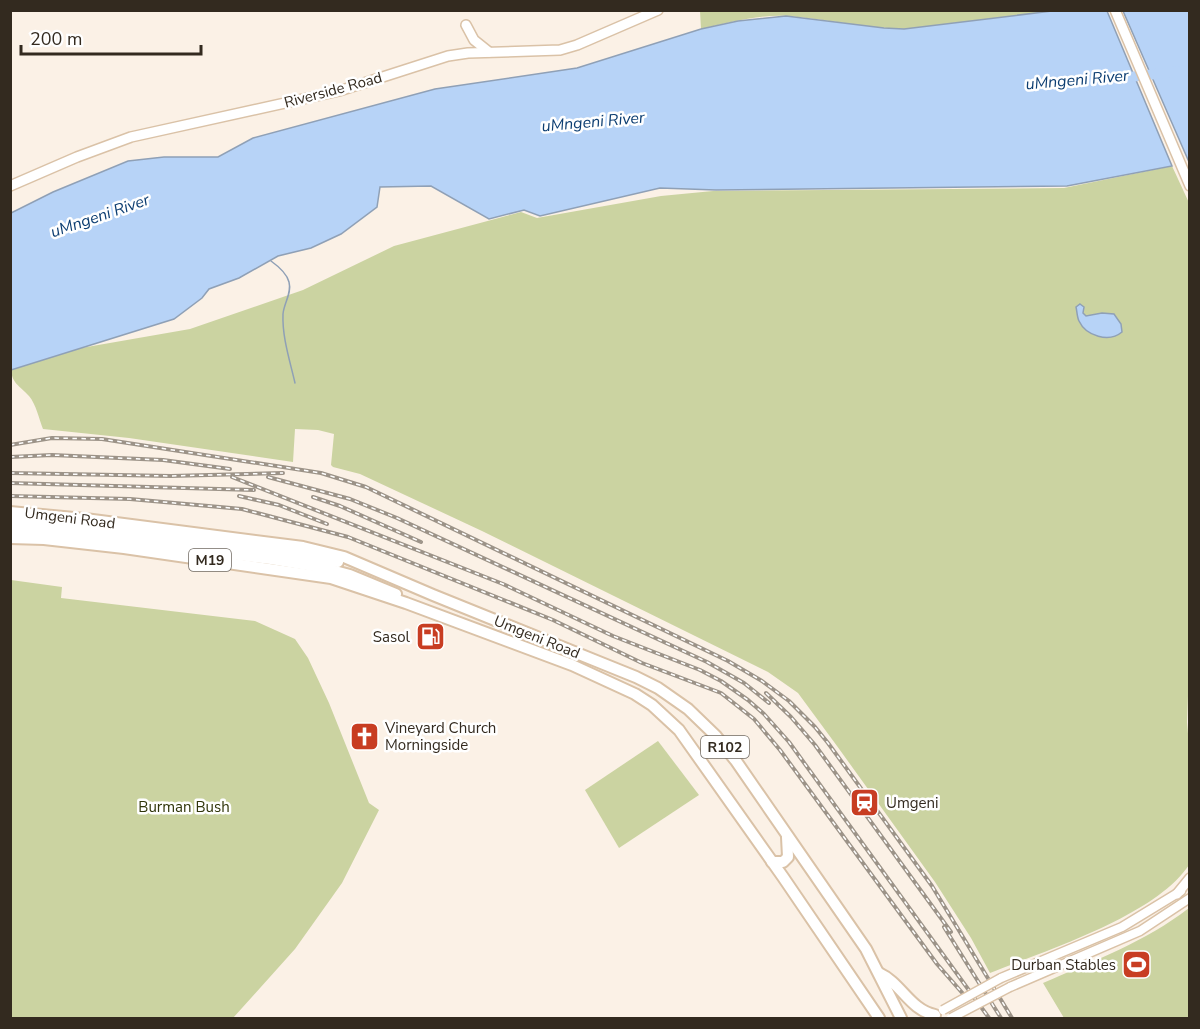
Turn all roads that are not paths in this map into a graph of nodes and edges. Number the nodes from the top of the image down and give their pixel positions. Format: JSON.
{"nodes":[{"id":1,"x":658,"y":10,"type":"edge"},
{"id":2,"x":1115,"y":10,"type":"edge"},
{"id":3,"x":466,"y":25,"type":"dead end"},
{"id":4,"x":490,"y":53,"type":"junction"},
{"id":5,"x":10,"y":186,"type":"edge"},
{"id":6,"x":1190,"y":186,"type":"edge"},
{"id":7,"x":10,"y":512,"type":"edge"},
{"id":8,"x":10,"y":521,"type":"edge"},
{"id":9,"x":10,"y":529,"type":"edge"},
{"id":10,"x":130,"y":537,"type":"junction"},
{"id":11,"x":10,"y":538,"type":"edge"},
{"id":12,"x":401,"y":582,"type":"junction"},
{"id":13,"x":406,"y":603,"type":"junction"},
{"id":14,"x":787,"y":836,"type":"junction"},
{"id":15,"x":772,"y":862,"type":"junction"},
{"id":16,"x":1190,"y":878,"type":"edge"},
{"id":17,"x":1190,"y":884,"type":"edge"},
{"id":18,"x":1177,"y":894,"type":"junction"},
{"id":19,"x":1190,"y":898,"type":"edge"},
{"id":20,"x":879,"y":973,"type":"junction"},
{"id":21,"x":936,"y":1014,"type":"edge"},
{"id":22,"x":876,"y":1016,"type":"edge"},
{"id":23,"x":901,"y":1018,"type":"edge"},
{"id":24,"x":951,"y":1018,"type":"edge"}],
"edges":[{"from":1,"to":4,"type":"main road","name":"Riverside Road"},
{"from":2,"to":6,"type":"main road"},
{"from":3,"to":4,"type":"main road"},
{"from":4,"to":5,"type":"main road","name":"Riverside Road"},
{"from":7,"to":12,"type":"main road","name":"Umgeni Road","number":"M19"},
{"from":8,"to":10,"type":"main road"},
{"from":9,"to":10,"type":"main road"},
{"from":10,"to":12,"type":"main road"},
{"from":10,"to":13,"type":"main road"},
{"from":11,"to":13,"type":"main road","name":"Umgeni Road","number":"M19"},
{"from":12,"to":14,"type":"main road","name":"Umgeni Road","number":"R102"},
{"from":13,"to":15,"type":"main road","name":"Umgeni Road","number":"R102"},
{"from":14,"to":15,"type":"main road"},
{"from":14,"to":20,"type":"main road","name":"Umgeni Road","number":"R102"},
{"from":15,"to":22,"type":"main road","name":"Umgeni Road","number":"R102"},
{"from":16,"to":18,"type":"main road"},
{"from":17,"to":18,"type":"street"},
{"from":18,"to":21,"type":"street","bridge":true},
{"from":19,"to":24,"type":"street","bridge":true},
{"from":20,"to":21,"type":"main road"},
{"from":20,"to":23,"type":"main road","name":"Umgeni Road","number":"R102"}]}
